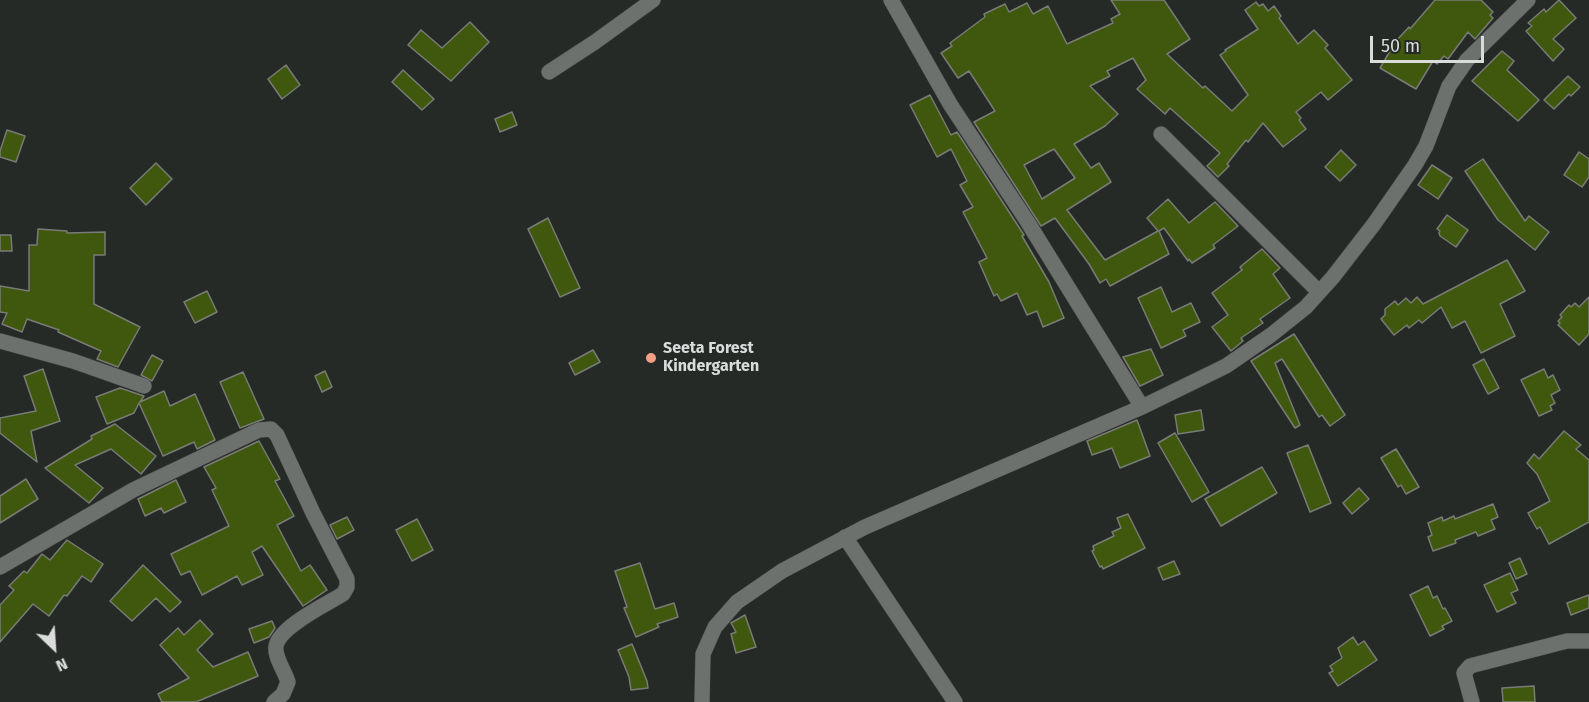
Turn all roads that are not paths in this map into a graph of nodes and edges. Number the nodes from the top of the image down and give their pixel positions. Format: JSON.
{"nodes":[{"id":1,"x":653,"y":0,"type":"edge"},
{"id":2,"x":891,"y":0,"type":"edge"},
{"id":3,"x":1528,"y":0,"type":"edge"},
{"id":4,"x":549,"y":72,"type":"dead end"},
{"id":5,"x":1161,"y":134,"type":"dead end"},
{"id":6,"x":1319,"y":292,"type":"junction"},
{"id":7,"x":0,"y":341,"type":"edge"},
{"id":8,"x":144,"y":386,"type":"dead end"},
{"id":9,"x":1142,"y":407,"type":"junction"},
{"id":10,"x":845,"y":537,"type":"junction"},
{"id":11,"x":0,"y":567,"type":"edge"},
{"id":12,"x":1589,"y":641,"type":"edge"},
{"id":13,"x":274,"y":702,"type":"edge"},
{"id":14,"x":702,"y":702,"type":"edge"},
{"id":15,"x":955,"y":702,"type":"edge"},
{"id":16,"x":1472,"y":702,"type":"edge"}],
"edges":[{"from":1,"to":4,"type":"street"},
{"from":2,"to":9,"type":"street"},
{"from":3,"to":6,"type":"street"},
{"from":5,"to":6,"type":"street"},
{"from":6,"to":9,"type":"street"},
{"from":7,"to":8,"type":"street"},
{"from":9,"to":10,"type":"street"},
{"from":10,"to":14,"type":"street"},
{"from":10,"to":15,"type":"street"},
{"from":11,"to":13,"type":"street"},
{"from":12,"to":16,"type":"street"}]}
